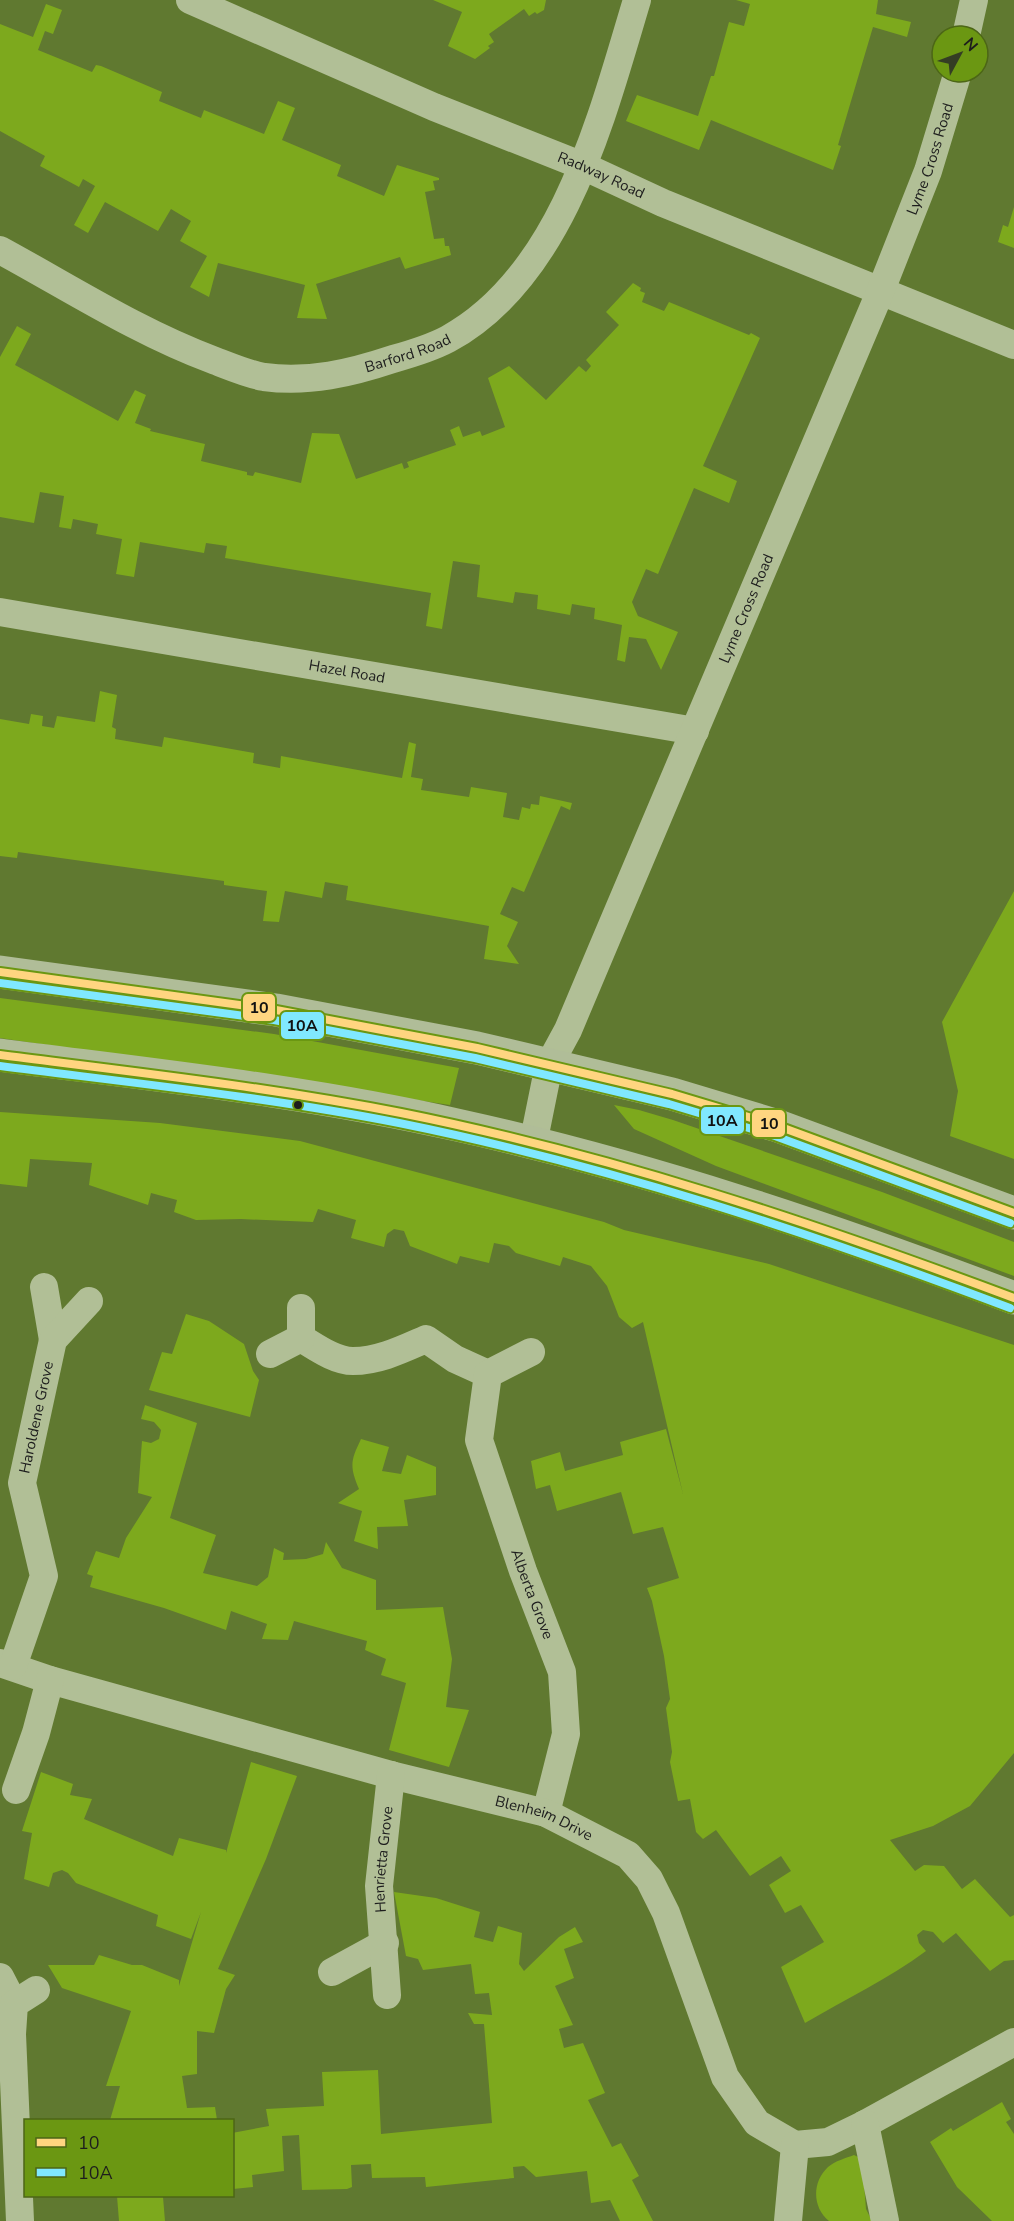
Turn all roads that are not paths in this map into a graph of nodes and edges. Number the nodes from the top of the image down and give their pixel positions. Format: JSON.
{"nodes":[{"id":1,"x":190,"y":0,"type":"edge"},
{"id":2,"x":637,"y":0,"type":"edge"},
{"id":3,"x":974,"y":0,"type":"edge"},
{"id":4,"x":969,"y":24,"type":"edge"},
{"id":5,"x":954,"y":84,"type":"edge"},
{"id":6,"x":583,"y":166,"type":"junction"},
{"id":7,"x":0,"y":250,"type":"edge"},
{"id":8,"x":881,"y":290,"type":"junction"},
{"id":9,"x":1014,"y":345,"type":"edge"},
{"id":10,"x":0,"y":612,"type":"edge"},
{"id":11,"x":695,"y":731,"type":"junction"},
{"id":12,"x":0,"y":972,"type":"edge"},
{"id":13,"x":0,"y":1055,"type":"edge"},
{"id":14,"x":549,"y":1065,"type":"junction"},
{"id":15,"x":533,"y":1144,"type":"junction"},
{"id":16,"x":1014,"y":1213,"type":"edge"},
{"id":17,"x":44,"y":1287,"type":"dead end"},
{"id":18,"x":1014,"y":1298,"type":"edge"},
{"id":19,"x":89,"y":1301,"type":"dead end"},
{"id":20,"x":302,"y":1308,"type":"dead end"},
{"id":21,"x":301,"y":1338,"type":"junction"},
{"id":22,"x":53,"y":1340,"type":"junction"},
{"id":23,"x":531,"y":1352,"type":"dead end"},
{"id":24,"x":270,"y":1354,"type":"dead end"},
{"id":25,"x":488,"y":1374,"type":"junction"},
{"id":26,"x":7,"y":1665,"type":"edge"},
{"id":27,"x":50,"y":1680,"type":"junction"},
{"id":28,"x":391,"y":1775,"type":"junction"},
{"id":29,"x":16,"y":1790,"type":"dead end"},
{"id":30,"x":546,"y":1813,"type":"junction"},
{"id":31,"x":385,"y":1943,"type":"junction"},
{"id":32,"x":332,"y":1972,"type":"dead end"},
{"id":33,"x":0,"y":1977,"type":"edge"},
{"id":34,"x":387,"y":1995,"type":"dead end"},
{"id":35,"x":1014,"y":2042,"type":"edge"},
{"id":36,"x":865,"y":2124,"type":"junction"},
{"id":37,"x":795,"y":2145,"type":"junction"},
{"id":38,"x":794,"y":2220,"type":"edge"},
{"id":39,"x":20,"y":2221,"type":"edge"},
{"id":40,"x":885,"y":2221,"type":"edge"}],
"edges":[{"from":1,"to":6,"type":"street","name":"Radway Road"},
{"from":2,"to":6,"type":"street","name":"Barford Road"},
{"from":3,"to":4,"type":"street"},
{"from":5,"to":8,"type":"street","name":"Lyme Cross Road"},
{"from":6,"to":7,"type":"street","name":"Barford Road"},
{"from":6,"to":8,"type":"street","name":"Radway Road"},
{"from":8,"to":9,"type":"street","name":"Radway Road"},
{"from":8,"to":11,"type":"street","name":"Lyme Cross Road"},
{"from":10,"to":11,"type":"street","name":"Hazel Road"},
{"from":11,"to":14,"type":"street","name":"Lyme Cross Road"},
{"from":12,"to":14,"type":"highway"},
{"from":13,"to":15,"type":"highway"},
{"from":14,"to":15,"type":"street","name":"Lyme Cross Road"},
{"from":14,"to":16,"type":"highway"},
{"from":15,"to":18,"type":"highway"},
{"from":17,"to":22,"type":"street","name":"Haroldene Grove"},
{"from":19,"to":22,"type":"street","name":"Haroldene Grove"},
{"from":20,"to":21,"type":"street"},
{"from":21,"to":24,"type":"street"},
{"from":21,"to":25,"type":"street"},
{"from":22,"to":26,"type":"street","name":"Haroldene Grove"},
{"from":23,"to":25,"type":"street"},
{"from":25,"to":30,"type":"street","name":"Alberta Grove"},
{"from":26,"to":27,"type":"street","name":"Blenheim Drive"},
{"from":27,"to":28,"type":"street","name":"Blenheim Drive"},
{"from":27,"to":29,"type":"street"},
{"from":28,"to":30,"type":"street","name":"Blenheim Drive"},
{"from":28,"to":31,"type":"street","name":"Henrietta Grove"},
{"from":30,"to":37,"type":"street","name":"Blenheim Drive"},
{"from":31,"to":32,"type":"street"},
{"from":31,"to":34,"type":"street","name":"Henrietta Grove"},
{"from":33,"to":39,"type":"street"},
{"from":35,"to":36,"type":"street"},
{"from":36,"to":37,"type":"street"},
{"from":36,"to":40,"type":"street"},
{"from":37,"to":38,"type":"street"}]}
